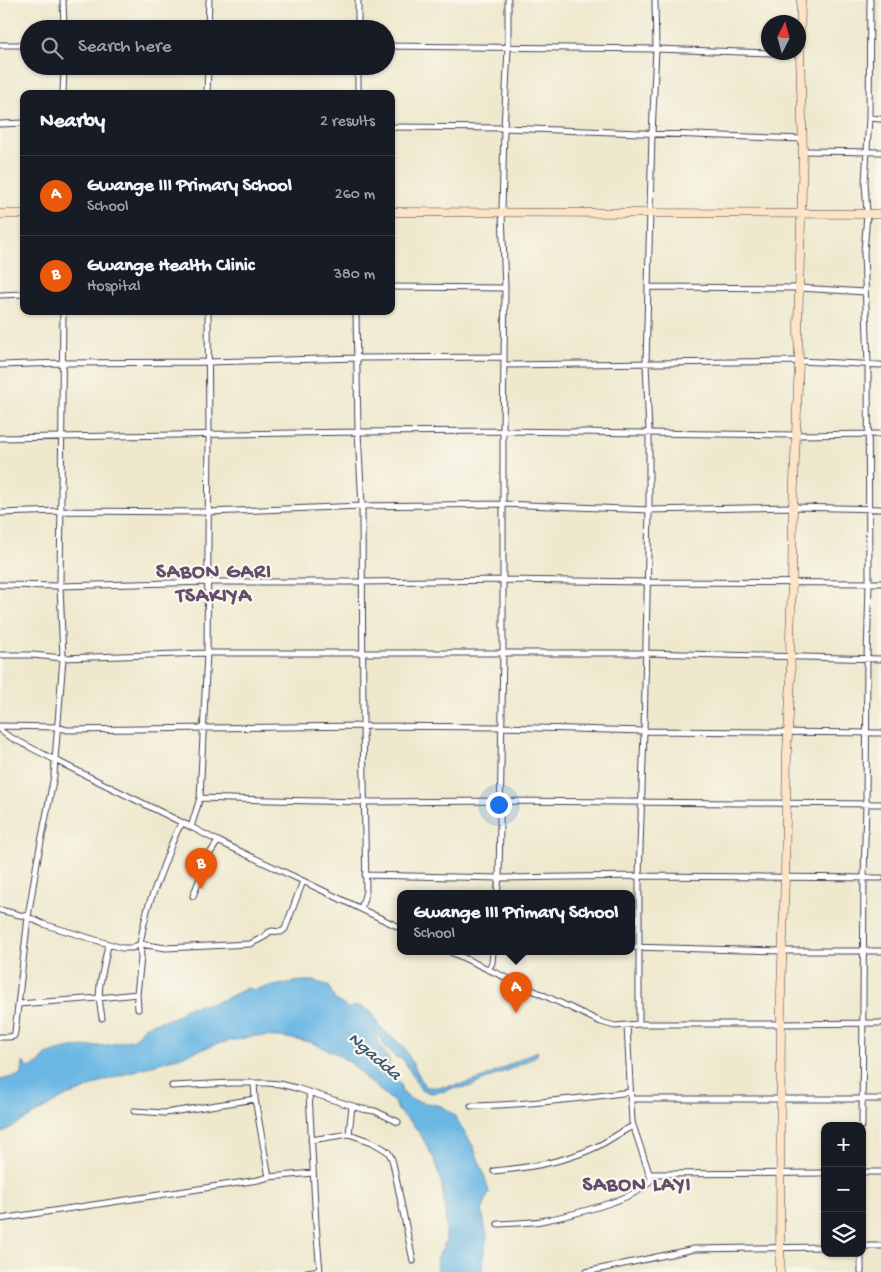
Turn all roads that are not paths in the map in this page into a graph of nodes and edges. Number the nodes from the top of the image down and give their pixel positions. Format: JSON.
{"nodes":[{"id":1,"x":63,"y":0,"type":"edge"},
{"id":2,"x":209,"y":0,"type":"edge"},
{"id":3,"x":358,"y":0,"type":"edge"},
{"id":4,"x":508,"y":0,"type":"edge"},
{"id":5,"x":654,"y":0,"type":"edge"},
{"id":6,"x":801,"y":0,"type":"edge"},
{"id":7,"x":870,"y":0,"type":"edge"},
{"id":8,"x":801,"y":15,"type":"edge"},
{"id":9,"x":64,"y":20,"type":"edge"},
{"id":10,"x":208,"y":20,"type":"edge"},
{"id":11,"x":358,"y":20,"type":"edge"},
{"id":12,"x":0,"y":45,"type":"edge"},
{"id":13,"x":20,"y":45,"type":"edge"},
{"id":14,"x":395,"y":46,"type":"edge"},
{"id":15,"x":508,"y":48,"type":"junction"},
{"id":16,"x":656,"y":49,"type":"junction"},
{"id":17,"x":761,"y":53,"type":"edge"},
{"id":18,"x":800,"y":60,"type":"edge"},
{"id":19,"x":64,"y":75,"type":"edge"},
{"id":20,"x":208,"y":75,"type":"edge"},
{"id":21,"x":358,"y":75,"type":"edge"},
{"id":22,"x":63,"y":90,"type":"edge"},
{"id":23,"x":207,"y":90,"type":"edge"},
{"id":24,"x":358,"y":90,"type":"edge"},
{"id":25,"x":869,"y":118,"type":"junction"},
{"id":26,"x":881,"y":119,"type":"edge"},
{"id":27,"x":0,"y":124,"type":"edge"},
{"id":28,"x":20,"y":124,"type":"edge"},
{"id":29,"x":395,"y":127,"type":"edge"},
{"id":30,"x":504,"y":128,"type":"junction"},
{"id":31,"x":652,"y":134,"type":"junction"},
{"id":32,"x":802,"y":139,"type":"junction"},
{"id":33,"x":802,"y":151,"type":"junction"},
{"id":34,"x":867,"y":152,"type":"junction"},
{"id":35,"x":881,"y":152,"type":"edge"},
{"id":36,"x":395,"y":212,"type":"edge"},
{"id":37,"x":502,"y":212,"type":"junction"},
{"id":38,"x":0,"y":214,"type":"edge"},
{"id":39,"x":20,"y":214,"type":"edge"},
{"id":40,"x":650,"y":214,"type":"junction"},
{"id":41,"x":800,"y":214,"type":"junction"},
{"id":42,"x":867,"y":214,"type":"junction"},
{"id":43,"x":881,"y":214,"type":"edge"},
{"id":44,"x":395,"y":287,"type":"edge"},
{"id":45,"x":648,"y":287,"type":"junction"},
{"id":46,"x":505,"y":288,"type":"junction"},
{"id":47,"x":800,"y":288,"type":"junction"},
{"id":48,"x":865,"y":292,"type":"junction"},
{"id":49,"x":0,"y":294,"type":"edge"},
{"id":50,"x":20,"y":294,"type":"edge"},
{"id":51,"x":64,"y":315,"type":"edge"},
{"id":52,"x":208,"y":315,"type":"edge"},
{"id":53,"x":356,"y":315,"type":"edge"},
{"id":54,"x":504,"y":357,"type":"junction"},
{"id":55,"x":357,"y":358,"type":"junction"},
{"id":56,"x":799,"y":361,"type":"junction"},
{"id":57,"x":62,"y":362,"type":"junction"},
{"id":58,"x":208,"y":362,"type":"junction"},
{"id":59,"x":646,"y":362,"type":"junction"},
{"id":60,"x":868,"y":364,"type":"junction"},
{"id":61,"x":0,"y":365,"type":"edge"},
{"id":62,"x":881,"y":365,"type":"edge"},
{"id":63,"x":505,"y":366,"type":"junction"},
{"id":64,"x":503,"y":431,"type":"junction"},
{"id":65,"x":358,"y":432,"type":"junction"},
{"id":66,"x":649,"y":432,"type":"junction"},
{"id":67,"x":868,"y":434,"type":"junction"},
{"id":68,"x":881,"y":434,"type":"edge"},
{"id":69,"x":795,"y":435,"type":"junction"},
{"id":70,"x":62,"y":436,"type":"junction"},
{"id":71,"x":209,"y":436,"type":"junction"},
{"id":72,"x":0,"y":438,"type":"edge"},
{"id":73,"x":503,"y":504,"type":"junction"},
{"id":74,"x":362,"y":506,"type":"junction"},
{"id":75,"x":792,"y":508,"type":"junction"},
{"id":76,"x":868,"y":509,"type":"junction"},
{"id":77,"x":881,"y":509,"type":"edge"},
{"id":78,"x":649,"y":510,"type":"junction"},
{"id":79,"x":60,"y":511,"type":"junction"},
{"id":80,"x":208,"y":512,"type":"junction"},
{"id":81,"x":0,"y":513,"type":"edge"},
{"id":82,"x":502,"y":580,"type":"junction"},
{"id":83,"x":208,"y":582,"type":"junction"},
{"id":84,"x":363,"y":582,"type":"junction"},
{"id":85,"x":646,"y":582,"type":"junction"},
{"id":86,"x":792,"y":582,"type":"junction"},
{"id":87,"x":868,"y":583,"type":"junction"},
{"id":88,"x":881,"y":583,"type":"edge"},
{"id":89,"x":0,"y":585,"type":"edge"},
{"id":90,"x":60,"y":586,"type":"junction"},
{"id":91,"x":362,"y":652,"type":"junction"},
{"id":92,"x":207,"y":653,"type":"junction"},
{"id":93,"x":503,"y":653,"type":"junction"},
{"id":94,"x":645,"y":653,"type":"junction"},
{"id":95,"x":0,"y":655,"type":"edge"},
{"id":96,"x":790,"y":657,"type":"junction"},
{"id":97,"x":63,"y":658,"type":"junction"},
{"id":98,"x":867,"y":659,"type":"junction"},
{"id":99,"x":881,"y":659,"type":"edge"},
{"id":100,"x":363,"y":726,"type":"junction"},
{"id":101,"x":58,"y":727,"type":"junction"},
{"id":102,"x":501,"y":727,"type":"junction"},
{"id":103,"x":0,"y":728,"type":"edge"},
{"id":104,"x":204,"y":729,"type":"junction"},
{"id":105,"x":644,"y":732,"type":"junction"},
{"id":106,"x":787,"y":732,"type":"junction"},
{"id":107,"x":867,"y":733,"type":"junction"},
{"id":108,"x":881,"y":734,"type":"edge"},
{"id":109,"x":55,"y":760,"type":"junction"},
{"id":110,"x":200,"y":798,"type":"junction"},
{"id":111,"x":500,"y":800,"type":"junction"},
{"id":112,"x":364,"y":802,"type":"junction"},
{"id":113,"x":641,"y":802,"type":"junction"},
{"id":114,"x":786,"y":802,"type":"junction"},
{"id":115,"x":866,"y":803,"type":"junction"},
{"id":116,"x":881,"y":804,"type":"edge"},
{"id":117,"x":183,"y":823,"type":"junction"},
{"id":118,"x":191,"y":827,"type":"junction"},
{"id":119,"x":218,"y":841,"type":"junction"},
{"id":120,"x":365,"y":875,"type":"junction"},
{"id":121,"x":639,"y":876,"type":"junction"},
{"id":122,"x":785,"y":877,"type":"junction"},
{"id":123,"x":499,"y":878,"type":"junction"},
{"id":124,"x":864,"y":878,"type":"junction"},
{"id":125,"x":881,"y":878,"type":"edge"},
{"id":126,"x":303,"y":880,"type":"junction"},
{"id":127,"x":498,"y":890,"type":"edge"},
{"id":128,"x":193,"y":896,"type":"dead end"},
{"id":129,"x":361,"y":909,"type":"junction"},
{"id":130,"x":0,"y":910,"type":"edge"},
{"id":131,"x":28,"y":917,"type":"junction"},
{"id":132,"x":397,"y":926,"type":"edge"},
{"id":133,"x":140,"y":944,"type":"junction"},
{"id":134,"x":108,"y":945,"type":"junction"},
{"id":135,"x":635,"y":946,"type":"edge"},
{"id":136,"x":640,"y":947,"type":"junction"},
{"id":137,"x":782,"y":951,"type":"junction"},
{"id":138,"x":881,"y":951,"type":"edge"},
{"id":139,"x":863,"y":952,"type":"junction"},
{"id":140,"x":457,"y":955,"type":"edge"},
{"id":141,"x":493,"y":955,"type":"edge"},
{"id":142,"x":488,"y":970,"type":"junction"},
{"id":143,"x":137,"y":994,"type":"junction"},
{"id":144,"x":99,"y":998,"type":"junction"},
{"id":145,"x":18,"y":1004,"type":"junction"},
{"id":146,"x":138,"y":1009,"type":"dead end"},
{"id":147,"x":102,"y":1018,"type":"dead end"},
{"id":148,"x":862,"y":1023,"type":"junction"},
{"id":149,"x":881,"y":1023,"type":"edge"},
{"id":150,"x":638,"y":1024,"type":"junction"},
{"id":151,"x":781,"y":1024,"type":"junction"},
{"id":152,"x":627,"y":1025,"type":"junction"},
{"id":153,"x":0,"y":1037,"type":"edge"},
{"id":154,"x":254,"y":1083,"type":"junction"},
{"id":155,"x":172,"y":1086,"type":"dead end"},
{"id":156,"x":630,"y":1092,"type":"junction"},
{"id":157,"x":309,"y":1093,"type":"junction"},
{"id":158,"x":630,"y":1099,"type":"junction"},
{"id":159,"x":781,"y":1099,"type":"junction"},
{"id":160,"x":862,"y":1099,"type":"junction"},
{"id":161,"x":881,"y":1099,"type":"edge"},
{"id":162,"x":254,"y":1100,"type":"junction"},
{"id":163,"x":352,"y":1106,"type":"junction"},
{"id":164,"x":471,"y":1106,"type":"dead end"},
{"id":165,"x":134,"y":1111,"type":"dead end"},
{"id":166,"x":398,"y":1122,"type":"dead end"},
{"id":167,"x":862,"y":1122,"type":"edge"},
{"id":168,"x":633,"y":1126,"type":"junction"},
{"id":169,"x":349,"y":1134,"type":"junction"},
{"id":170,"x":311,"y":1140,"type":"junction"},
{"id":171,"x":494,"y":1171,"type":"dead end"},
{"id":172,"x":866,"y":1172,"type":"edge"},
{"id":173,"x":881,"y":1172,"type":"edge"},
{"id":174,"x":313,"y":1173,"type":"junction"},
{"id":175,"x":781,"y":1173,"type":"junction"},
{"id":176,"x":821,"y":1173,"type":"edge"},
{"id":177,"x":649,"y":1174,"type":"junction"},
{"id":178,"x":269,"y":1177,"type":"junction"},
{"id":179,"x":0,"y":1219,"type":"edge"},
{"id":180,"x":498,"y":1224,"type":"dead end"},
{"id":181,"x":866,"y":1246,"type":"edge"},
{"id":182,"x":881,"y":1246,"type":"edge"},
{"id":183,"x":821,"y":1247,"type":"edge"},
{"id":184,"x":780,"y":1248,"type":"junction"},
{"id":185,"x":861,"y":1257,"type":"edge"},
{"id":186,"x":413,"y":1261,"type":"dead end"},
{"id":187,"x":320,"y":1271,"type":"edge"},
{"id":188,"x":308,"y":1272,"type":"edge"},
{"id":189,"x":586,"y":1272,"type":"edge"},
{"id":190,"x":780,"y":1272,"type":"edge"},
{"id":191,"x":861,"y":1272,"type":"edge"}],
"edges":[{"from":1,"to":9,"type":"street"},
{"from":2,"to":10,"type":"street"},
{"from":3,"to":11,"type":"street"},
{"from":4,"to":15,"type":"street"},
{"from":5,"to":16,"type":"street"},
{"from":6,"to":8,"type":"main road"},
{"from":7,"to":25,"type":"street"},
{"from":12,"to":13,"type":"street"},
{"from":14,"to":15,"type":"street"},
{"from":15,"to":16,"type":"street"},
{"from":15,"to":30,"type":"street"},
{"from":16,"to":17,"type":"street"},
{"from":16,"to":31,"type":"street"},
{"from":18,"to":32,"type":"main road"},
{"from":19,"to":22,"type":"street"},
{"from":20,"to":23,"type":"street"},
{"from":21,"to":24,"type":"street"},
{"from":25,"to":26,"type":"street"},
{"from":25,"to":34,"type":"street"},
{"from":27,"to":28,"type":"street"},
{"from":29,"to":30,"type":"street"},
{"from":30,"to":31,"type":"street"},
{"from":30,"to":37,"type":"street"},
{"from":31,"to":32,"type":"street"},
{"from":31,"to":40,"type":"street"},
{"from":32,"to":33,"type":"main road"},
{"from":33,"to":34,"type":"street"},
{"from":33,"to":41,"type":"main road"},
{"from":34,"to":35,"type":"street"},
{"from":34,"to":42,"type":"street"},
{"from":36,"to":37,"type":"main road"},
{"from":37,"to":40,"type":"main road"},
{"from":37,"to":46,"type":"street"},
{"from":38,"to":39,"type":"main road"},
{"from":40,"to":41,"type":"main road"},
{"from":40,"to":45,"type":"street"},
{"from":41,"to":42,"type":"main road"},
{"from":41,"to":47,"type":"main road"},
{"from":42,"to":43,"type":"main road"},
{"from":42,"to":48,"type":"street"},
{"from":44,"to":46,"type":"street"},
{"from":45,"to":47,"type":"street"},
{"from":45,"to":59,"type":"street"},
{"from":46,"to":54,"type":"street"},
{"from":47,"to":48,"type":"street"},
{"from":47,"to":56,"type":"main road"},
{"from":48,"to":60,"type":"street"},
{"from":49,"to":50,"type":"street"},
{"from":51,"to":57,"type":"street"},
{"from":52,"to":58,"type":"street"},
{"from":53,"to":55,"type":"street"},
{"from":54,"to":55,"type":"street"},
{"from":54,"to":63,"type":"street"},
{"from":55,"to":58,"type":"street"},
{"from":55,"to":65,"type":"street"},
{"from":56,"to":59,"type":"street"},
{"from":56,"to":60,"type":"street"},
{"from":56,"to":69,"type":"main road"},
{"from":57,"to":58,"type":"street"},
{"from":57,"to":61,"type":"street"},
{"from":57,"to":70,"type":"street"},
{"from":58,"to":71,"type":"street"},
{"from":59,"to":63,"type":"street"},
{"from":59,"to":66,"type":"street"},
{"from":60,"to":62,"type":"street"},
{"from":60,"to":67,"type":"street"},
{"from":63,"to":64,"type":"street"},
{"from":64,"to":65,"type":"street"},
{"from":64,"to":66,"type":"street"},
{"from":64,"to":73,"type":"street"},
{"from":65,"to":71,"type":"street"},
{"from":65,"to":74,"type":"street"},
{"from":66,"to":69,"type":"street"},
{"from":66,"to":78,"type":"street"},
{"from":67,"to":68,"type":"street"},
{"from":67,"to":69,"type":"street"},
{"from":67,"to":76,"type":"street"},
{"from":69,"to":75,"type":"main road"},
{"from":70,"to":71,"type":"street"},
{"from":70,"to":72,"type":"street"},
{"from":70,"to":79,"type":"street"},
{"from":71,"to":80,"type":"street"},
{"from":73,"to":74,"type":"street"},
{"from":73,"to":78,"type":"street"},
{"from":73,"to":82,"type":"street"},
{"from":74,"to":80,"type":"street"},
{"from":74,"to":84,"type":"street"},
{"from":75,"to":76,"type":"street"},
{"from":75,"to":78,"type":"street"},
{"from":75,"to":86,"type":"main road"},
{"from":76,"to":77,"type":"street"},
{"from":76,"to":87,"type":"street"},
{"from":78,"to":85,"type":"street"},
{"from":79,"to":80,"type":"street"},
{"from":79,"to":81,"type":"street"},
{"from":79,"to":90,"type":"street"},
{"from":80,"to":83,"type":"street"},
{"from":82,"to":84,"type":"street"},
{"from":82,"to":85,"type":"street"},
{"from":82,"to":93,"type":"street"},
{"from":83,"to":84,"type":"street"},
{"from":83,"to":90,"type":"street"},
{"from":83,"to":92,"type":"street"},
{"from":84,"to":91,"type":"street"},
{"from":85,"to":86,"type":"street"},
{"from":85,"to":94,"type":"street"},
{"from":86,"to":87,"type":"street"},
{"from":86,"to":96,"type":"main road"},
{"from":87,"to":88,"type":"street"},
{"from":87,"to":98,"type":"street"},
{"from":89,"to":90,"type":"street"},
{"from":90,"to":97,"type":"street"},
{"from":91,"to":92,"type":"street"},
{"from":91,"to":93,"type":"street"},
{"from":91,"to":100,"type":"street"},
{"from":92,"to":97,"type":"street"},
{"from":92,"to":104,"type":"street"},
{"from":93,"to":94,"type":"street"},
{"from":93,"to":102,"type":"street"},
{"from":94,"to":96,"type":"street"},
{"from":94,"to":105,"type":"street"},
{"from":95,"to":97,"type":"street"},
{"from":96,"to":98,"type":"street"},
{"from":96,"to":106,"type":"main road"},
{"from":97,"to":101,"type":"street"},
{"from":98,"to":99,"type":"street"},
{"from":98,"to":107,"type":"street"},
{"from":100,"to":102,"type":"street"},
{"from":100,"to":104,"type":"street"},
{"from":100,"to":112,"type":"street"},
{"from":101,"to":103,"type":"street"},
{"from":101,"to":104,"type":"street"},
{"from":101,"to":109,"type":"street"},
{"from":102,"to":105,"type":"street"},
{"from":102,"to":111,"type":"street"},
{"from":103,"to":109,"type":"street"},
{"from":104,"to":110,"type":"street"},
{"from":105,"to":106,"type":"street"},
{"from":105,"to":113,"type":"street"},
{"from":106,"to":107,"type":"street"},
{"from":106,"to":114,"type":"main road"},
{"from":107,"to":108,"type":"street"},
{"from":107,"to":115,"type":"street"},
{"from":109,"to":117,"type":"street"},
{"from":109,"to":131,"type":"street"},
{"from":110,"to":112,"type":"street"},
{"from":110,"to":118,"type":"street"},
{"from":111,"to":112,"type":"street"},
{"from":111,"to":113,"type":"street"},
{"from":111,"to":123,"type":"street"},
{"from":112,"to":120,"type":"street"},
{"from":113,"to":114,"type":"street"},
{"from":113,"to":121,"type":"street"},
{"from":114,"to":115,"type":"street"},
{"from":114,"to":122,"type":"main road"},
{"from":115,"to":116,"type":"street"},
{"from":115,"to":124,"type":"street"},
{"from":117,"to":118,"type":"street"},
{"from":117,"to":133,"type":"street"},
{"from":118,"to":119,"type":"street"},
{"from":119,"to":126,"type":"street"},
{"from":119,"to":128,"type":"street"},
{"from":120,"to":123,"type":"street"},
{"from":120,"to":129,"type":"street"},
{"from":121,"to":122,"type":"street"},
{"from":121,"to":123,"type":"street"},
{"from":121,"to":136,"type":"street"},
{"from":122,"to":124,"type":"street"},
{"from":122,"to":137,"type":"main road"},
{"from":123,"to":127,"type":"street"},
{"from":124,"to":125,"type":"street"},
{"from":124,"to":139,"type":"street"},
{"from":126,"to":129,"type":"street"},
{"from":126,"to":133,"type":"street"},
{"from":129,"to":132,"type":"street"},
{"from":130,"to":131,"type":"street"},
{"from":131,"to":134,"type":"street"},
{"from":131,"to":145,"type":"street"},
{"from":133,"to":134,"type":"street"},
{"from":133,"to":143,"type":"street"},
{"from":134,"to":144,"type":"street"},
{"from":135,"to":136,"type":"street"},
{"from":136,"to":137,"type":"street"},
{"from":136,"to":150,"type":"street"},
{"from":137,"to":139,"type":"street"},
{"from":137,"to":151,"type":"main road"},
{"from":138,"to":139,"type":"street"},
{"from":139,"to":148,"type":"street"},
{"from":140,"to":142,"type":"street"},
{"from":141,"to":142,"type":"street"},
{"from":142,"to":152,"type":"street"},
{"from":143,"to":144,"type":"street"},
{"from":143,"to":146,"type":"street"},
{"from":144,"to":145,"type":"street"},
{"from":144,"to":147,"type":"street"},
{"from":145,"to":153,"type":"street"},
{"from":148,"to":149,"type":"street"},
{"from":148,"to":151,"type":"street"},
{"from":148,"to":160,"type":"street"},
{"from":150,"to":151,"type":"street"},
{"from":150,"to":152,"type":"street"},
{"from":151,"to":159,"type":"main road"},
{"from":152,"to":156,"type":"street"},
{"from":154,"to":155,"type":"street"},
{"from":154,"to":157,"type":"street"},
{"from":154,"to":162,"type":"street"},
{"from":156,"to":158,"type":"street"},
{"from":156,"to":164,"type":"street"},
{"from":157,"to":163,"type":"street"},
{"from":157,"to":170,"type":"street"},
{"from":158,"to":159,"type":"street"},
{"from":158,"to":168,"type":"street"},
{"from":159,"to":160,"type":"street"},
{"from":159,"to":175,"type":"main road"},
{"from":160,"to":161,"type":"street"},
{"from":160,"to":167,"type":"street"},
{"from":162,"to":165,"type":"street"},
{"from":162,"to":178,"type":"street"},
{"from":163,"to":166,"type":"street"},
{"from":163,"to":169,"type":"street"},
{"from":168,"to":171,"type":"street"},
{"from":168,"to":177,"type":"street"},
{"from":169,"to":170,"type":"street"},
{"from":169,"to":186,"type":"street"},
{"from":170,"to":174,"type":"street"},
{"from":172,"to":173,"type":"street"},
{"from":174,"to":178,"type":"street"},
{"from":174,"to":187,"type":"street"},
{"from":175,"to":176,"type":"street"},
{"from":175,"to":177,"type":"street"},
{"from":175,"to":184,"type":"main road"},
{"from":177,"to":180,"type":"street"},
{"from":178,"to":179,"type":"street"},
{"from":181,"to":182,"type":"street"},
{"from":183,"to":184,"type":"street"},
{"from":184,"to":189,"type":"street"},
{"from":184,"to":190,"type":"main road"},
{"from":185,"to":191,"type":"street"},
{"from":187,"to":188,"type":"street"}]}
